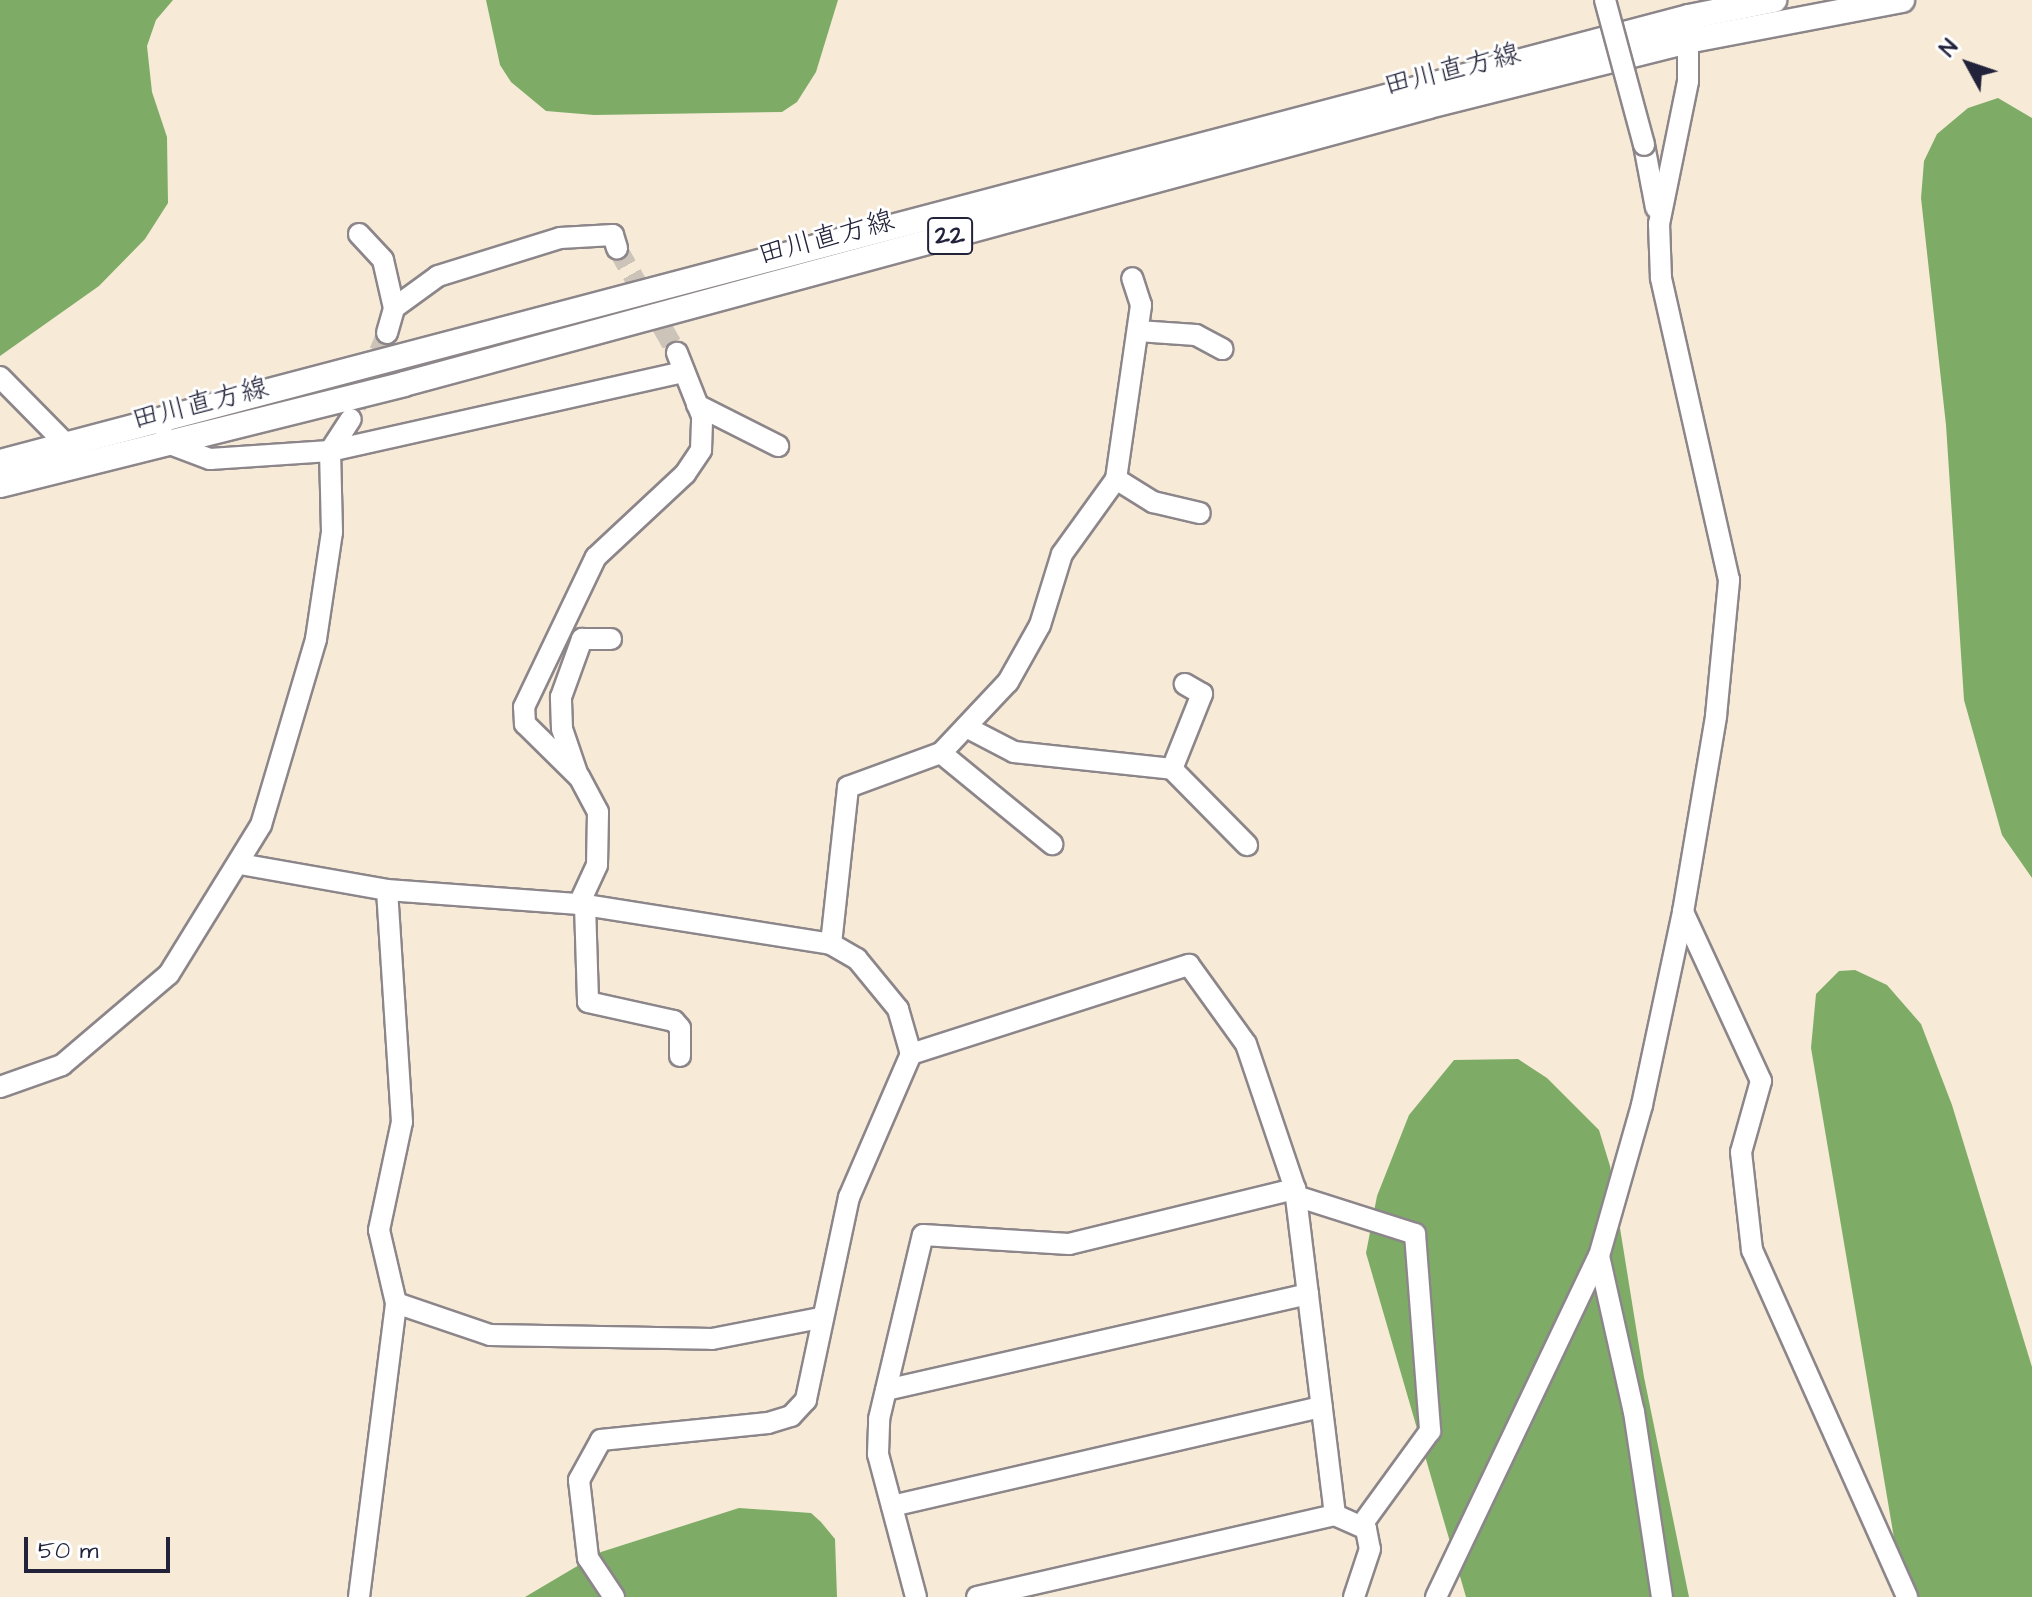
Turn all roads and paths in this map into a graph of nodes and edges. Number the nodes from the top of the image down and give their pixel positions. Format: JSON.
{"nodes":[{"id":1,"x":1605,"y":0,"type":"edge"},
{"id":2,"x":1774,"y":0,"type":"edge"},
{"id":3,"x":1902,"y":0,"type":"edge"},
{"id":4,"x":1688,"y":29,"type":"junction"},
{"id":5,"x":1659,"y":224,"type":"junction"},
{"id":6,"x":359,"y":234,"type":"dead end"},
{"id":7,"x":617,"y":248,"type":"tunnel mouth"},
{"id":8,"x":1132,"y":278,"type":"dead end"},
{"id":9,"x":394,"y":308,"type":"junction"},
{"id":10,"x":1138,"y":331,"type":"junction"},
{"id":11,"x":387,"y":333,"type":"tunnel mouth"},
{"id":12,"x":1222,"y":349,"type":"dead end"},
{"id":13,"x":0,"y":377,"type":"edge"},
{"id":14,"x":697,"y":405,"type":"junction"},
{"id":15,"x":157,"y":418,"type":"junction"},
{"id":16,"x":351,"y":419,"type":"tunnel mouth"},
{"id":17,"x":167,"y":443,"type":"junction"},
{"id":18,"x":66,"y":444,"type":"junction"},
{"id":19,"x":778,"y":446,"type":"dead end"},
{"id":20,"x":330,"y":451,"type":"junction"},
{"id":21,"x":0,"y":462,"type":"edge"},
{"id":22,"x":1116,"y":479,"type":"junction"},
{"id":23,"x":0,"y":485,"type":"edge"},
{"id":24,"x":1200,"y":513,"type":"dead end"},
{"id":25,"x":611,"y":639,"type":"dead end"},
{"id":26,"x":1185,"y":684,"type":"dead end"},
{"id":27,"x":966,"y":727,"type":"junction"},
{"id":28,"x":941,"y":753,"type":"junction"},
{"id":29,"x":1172,"y":769,"type":"junction"},
{"id":30,"x":579,"y":777,"type":"junction"},
{"id":31,"x":1052,"y":844,"type":"dead end"},
{"id":32,"x":1247,"y":845,"type":"dead end"},
{"id":33,"x":240,"y":864,"type":"junction"},
{"id":34,"x":387,"y":890,"type":"junction"},
{"id":35,"x":582,"y":904,"type":"junction"},
{"id":36,"x":1683,"y":912,"type":"junction"},
{"id":37,"x":831,"y":944,"type":"junction"},
{"id":38,"x":911,"y":1054,"type":"junction"},
{"id":39,"x":680,"y":1056,"type":"dead end"},
{"id":40,"x":0,"y":1087,"type":"edge"},
{"id":41,"x":1296,"y":1193,"type":"junction"},
{"id":42,"x":1599,"y":1256,"type":"junction"},
{"id":43,"x":1308,"y":1294,"type":"junction"},
{"id":44,"x":396,"y":1303,"type":"junction"},
{"id":45,"x":820,"y":1318,"type":"junction"},
{"id":46,"x":886,"y":1390,"type":"junction"},
{"id":47,"x":1322,"y":1407,"type":"junction"},
{"id":48,"x":892,"y":1506,"type":"junction"},
{"id":49,"x":1335,"y":1515,"type":"junction"},
{"id":50,"x":1361,"y":1526,"type":"junction"},
{"id":51,"x":359,"y":1597,"type":"edge"},
{"id":52,"x":614,"y":1597,"type":"edge"},
{"id":53,"x":916,"y":1597,"type":"edge"},
{"id":54,"x":977,"y":1597,"type":"edge"},
{"id":55,"x":1354,"y":1597,"type":"edge"},
{"id":56,"x":1436,"y":1597,"type":"edge"},
{"id":57,"x":1662,"y":1597,"type":"edge"},
{"id":58,"x":1907,"y":1597,"type":"edge"}],
"edges":[{"from":1,"to":5,"type":"street","bridge":true},
{"from":2,"to":4,"type":"main road","name":"田川直方線","number":"22"},
{"from":3,"to":4,"type":"main road","name":"田川直方線","number":"22"},
{"from":4,"to":5,"type":"street"},
{"from":4,"to":15,"type":"main road","name":"田川直方線","number":"22"},
{"from":4,"to":17,"type":"main road","name":"田川直方線","number":"22"},
{"from":5,"to":36,"type":"street"},
{"from":6,"to":9,"type":"street"},
{"from":7,"to":9,"type":"street"},
{"from":8,"to":10,"type":"street"},
{"from":9,"to":11,"type":"street"},
{"from":10,"to":12,"type":"street"},
{"from":10,"to":22,"type":"street"},
{"from":13,"to":18,"type":"street"},
{"from":14,"to":19,"type":"street"},
{"from":14,"to":20,"type":"street"},
{"from":14,"to":30,"type":"street"},
{"from":15,"to":17,"type":"street"},
{"from":15,"to":18,"type":"main road","name":"田川直方線","number":"22"},
{"from":16,"to":20,"type":"street"},
{"from":17,"to":20,"type":"street"},
{"from":17,"to":23,"type":"main road","name":"田川直方線","number":"22"},
{"from":18,"to":21,"type":"main road","name":"田川直方線","number":"22"},
{"from":20,"to":33,"type":"street"},
{"from":22,"to":24,"type":"street"},
{"from":22,"to":27,"type":"street"},
{"from":25,"to":30,"type":"street"},
{"from":26,"to":29,"type":"street"},
{"from":27,"to":28,"type":"street"},
{"from":27,"to":29,"type":"street"},
{"from":28,"to":31,"type":"street"},
{"from":28,"to":37,"type":"street"},
{"from":29,"to":32,"type":"street"},
{"from":30,"to":35,"type":"street"},
{"from":33,"to":34,"type":"street"},
{"from":33,"to":40,"type":"street"},
{"from":34,"to":35,"type":"street"},
{"from":34,"to":44,"type":"street"},
{"from":35,"to":37,"type":"street"},
{"from":35,"to":39,"type":"street"},
{"from":36,"to":42,"type":"street"},
{"from":36,"to":58,"type":"street"},
{"from":37,"to":38,"type":"street"},
{"from":38,"to":41,"type":"street"},
{"from":38,"to":45,"type":"street"},
{"from":41,"to":43,"type":"street"},
{"from":41,"to":46,"type":"street"},
{"from":41,"to":50,"type":"street"},
{"from":42,"to":56,"type":"street"},
{"from":42,"to":57,"type":"street"},
{"from":43,"to":46,"type":"street"},
{"from":43,"to":47,"type":"street"},
{"from":44,"to":45,"type":"street"},
{"from":44,"to":51,"type":"street"},
{"from":45,"to":52,"type":"street"},
{"from":46,"to":48,"type":"street"},
{"from":47,"to":48,"type":"street"},
{"from":47,"to":49,"type":"street"},
{"from":48,"to":53,"type":"street"},
{"from":49,"to":50,"type":"street"},
{"from":49,"to":54,"type":"street"},
{"from":50,"to":55,"type":"street"}]}
